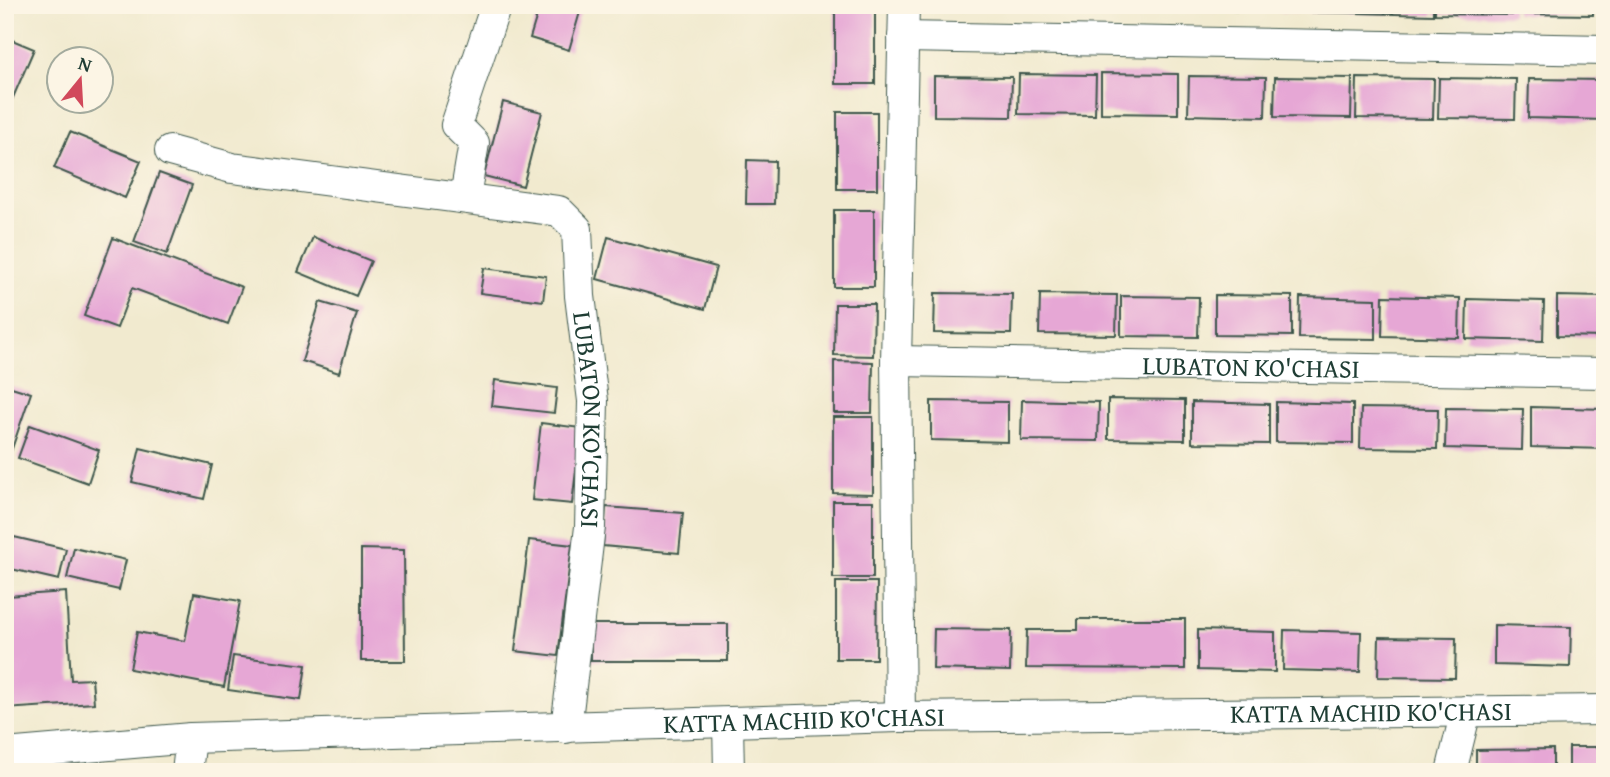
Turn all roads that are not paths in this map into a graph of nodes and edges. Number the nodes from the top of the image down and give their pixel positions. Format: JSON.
{"nodes":[{"id":1,"x":496,"y":5,"type":"edge"},
{"id":2,"x":904,"y":5,"type":"edge"},
{"id":3,"x":903,"y":37,"type":"junction"},
{"id":4,"x":1605,"y":50,"type":"edge"},
{"id":5,"x":170,"y":151,"type":"dead end"},
{"id":6,"x":465,"y":197,"type":"junction"},
{"id":7,"x":896,"y":361,"type":"junction"},
{"id":8,"x":1605,"y":373,"type":"edge"},
{"id":9,"x":1605,"y":710,"type":"edge"},
{"id":10,"x":1466,"y":711,"type":"junction"},
{"id":11,"x":900,"y":717,"type":"junction"},
{"id":12,"x":728,"y":723,"type":"junction"},
{"id":13,"x":566,"y":729,"type":"junction"},
{"id":14,"x":191,"y":738,"type":"junction"},
{"id":15,"x":5,"y":754,"type":"edge"},
{"id":16,"x":187,"y":772,"type":"edge"},
{"id":17,"x":729,"y":772,"type":"edge"},
{"id":18,"x":1451,"y":772,"type":"edge"}],
"edges":[{"from":1,"to":6,"type":"street"},
{"from":2,"to":3,"type":"street"},
{"from":3,"to":4,"type":"street"},
{"from":3,"to":7,"type":"street"},
{"from":5,"to":6,"type":"street","name":"LUBATON KO'CHASI"},
{"from":6,"to":13,"type":"street","name":"LUBATON KO'CHASI"},
{"from":7,"to":8,"type":"street","name":"LUBATON KO'CHASI"},
{"from":7,"to":11,"type":"street"},
{"from":9,"to":10,"type":"street","name":"KATTA MACHID KO'CHASI"},
{"from":10,"to":11,"type":"street","name":"KATTA MACHID KO'CHASI"},
{"from":10,"to":18,"type":"street"},
{"from":11,"to":12,"type":"street","name":"KATTA MACHID KO'CHASI"},
{"from":12,"to":13,"type":"street","name":"KATTA MACHID KO'CHASI"},
{"from":12,"to":17,"type":"street"},
{"from":13,"to":14,"type":"street","name":"KATTA MACHID KO'CHASI"},
{"from":14,"to":15,"type":"street","name":"KATTA MACHID KO'CHASI"},
{"from":14,"to":16,"type":"street"}]}
